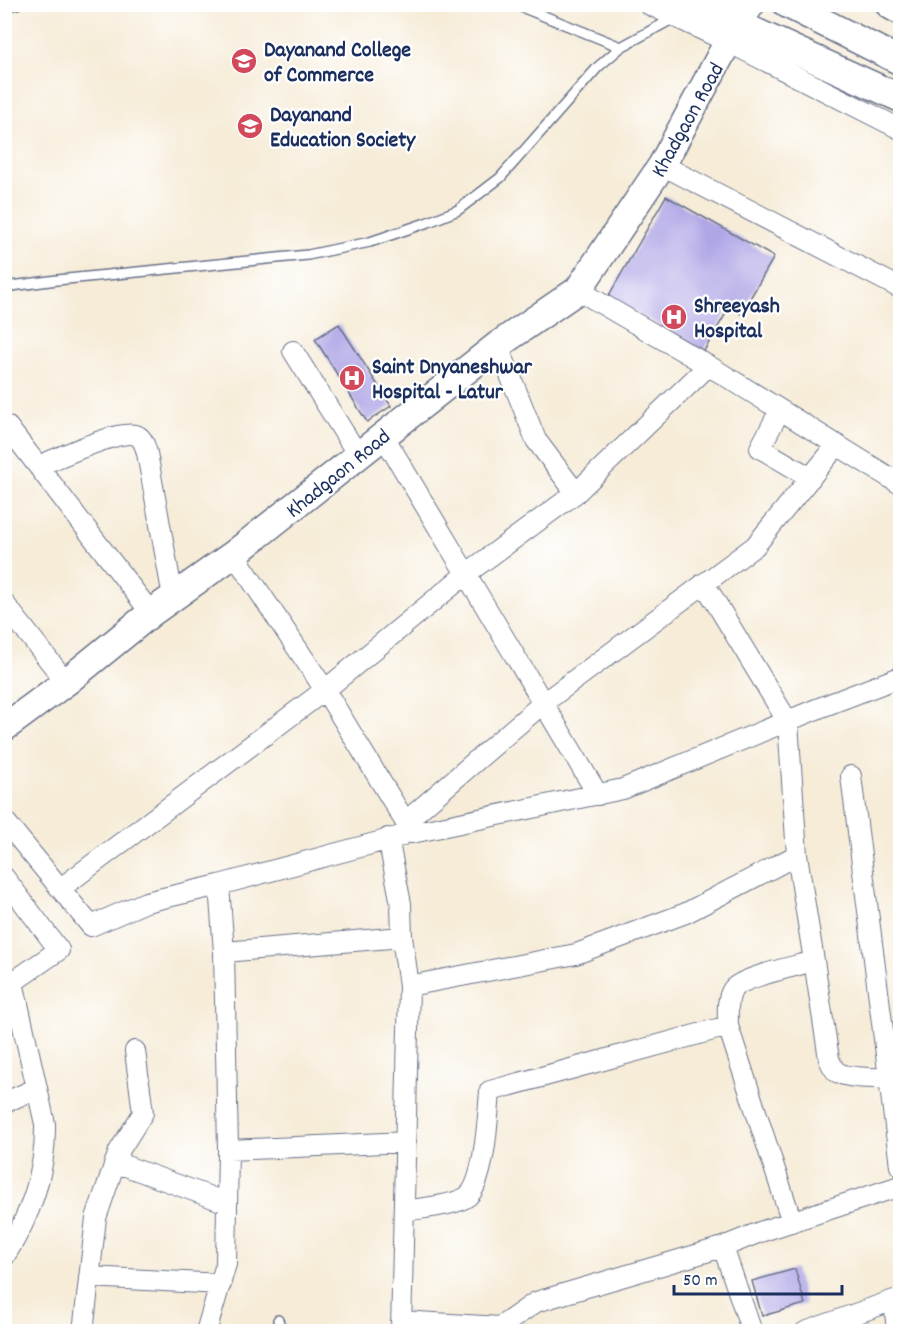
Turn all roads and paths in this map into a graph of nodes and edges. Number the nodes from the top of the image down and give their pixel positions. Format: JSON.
{"nodes":[{"id":1,"x":17,"y":4,"type":"edge"},
{"id":2,"x":514,"y":4,"type":"edge"},
{"id":3,"x":648,"y":4,"type":"edge"},
{"id":4,"x":787,"y":4,"type":"edge"},
{"id":5,"x":891,"y":4,"type":"edge"},
{"id":6,"x":4,"y":7,"type":"edge"},
{"id":7,"x":900,"y":9,"type":"edge"},
{"id":8,"x":685,"y":11,"type":"edge"},
{"id":9,"x":739,"y":24,"type":"edge"},
{"id":10,"x":621,"y":47,"type":"junction"},
{"id":11,"x":900,"y":61,"type":"edge"},
{"id":12,"x":900,"y":98,"type":"edge"},
{"id":13,"x":900,"y":129,"type":"edge"},
{"id":14,"x":662,"y":165,"type":"junction"},
{"id":15,"x":4,"y":287,"type":"edge"},
{"id":16,"x":900,"y":288,"type":"edge"},
{"id":17,"x":578,"y":290,"type":"junction"},
{"id":18,"x":498,"y":345,"type":"junction"},
{"id":19,"x":292,"y":351,"type":"dead end"},
{"id":20,"x":708,"y":366,"type":"junction"},
{"id":21,"x":780,"y":410,"type":"junction"},
{"id":22,"x":8,"y":427,"type":"dead end"},
{"id":23,"x":383,"y":435,"type":"junction"},
{"id":24,"x":837,"y":445,"type":"junction"},
{"id":25,"x":358,"y":455,"type":"junction"},
{"id":26,"x":38,"y":466,"type":"junction"},
{"id":27,"x":811,"y":478,"type":"junction"},
{"id":28,"x":900,"y":484,"type":"edge"},
{"id":29,"x":576,"y":493,"type":"junction"},
{"id":30,"x":234,"y":554,"type":"junction"},
{"id":31,"x":465,"y":574,"type":"junction"},
{"id":32,"x":704,"y":583,"type":"junction"},
{"id":33,"x":173,"y":597,"type":"junction"},
{"id":34,"x":4,"y":603,"type":"edge"},
{"id":35,"x":151,"y":613,"type":"junction"},
{"id":36,"x":900,"y":677,"type":"edge"},
{"id":37,"x":66,"y":682,"type":"junction"},
{"id":38,"x":325,"y":690,"type":"junction"},
{"id":39,"x":542,"y":704,"type":"junction"},
{"id":40,"x":788,"y":722,"type":"junction"},
{"id":41,"x":4,"y":728,"type":"edge"},
{"id":42,"x":851,"y":776,"type":"dead end"},
{"id":43,"x":598,"y":795,"type":"junction"},
{"id":44,"x":4,"y":820,"type":"edge"},
{"id":45,"x":409,"y":827,"type":"junction"},
{"id":46,"x":388,"y":838,"type":"junction"},
{"id":47,"x":797,"y":855,"type":"junction"},
{"id":48,"x":4,"y":877,"type":"edge"},
{"id":49,"x":219,"y":885,"type":"junction"},
{"id":50,"x":61,"y":888,"type":"junction"},
{"id":51,"x":402,"y":937,"type":"junction"},
{"id":52,"x":224,"y":952,"type":"junction"},
{"id":53,"x":814,"y":961,"type":"junction"},
{"id":54,"x":409,"y":986,"type":"junction"},
{"id":55,"x":728,"y":1026,"type":"junction"},
{"id":56,"x":135,"y":1051,"type":"dead end"},
{"id":57,"x":895,"y":1078,"type":"edge"},
{"id":58,"x":37,"y":1088,"type":"junction"},
{"id":59,"x":4,"y":1103,"type":"edge"},
{"id":60,"x":406,"y":1142,"type":"junction"},
{"id":61,"x":228,"y":1150,"type":"junction"},
{"id":62,"x":115,"y":1162,"type":"junction"},
{"id":63,"x":900,"y":1166,"type":"edge"},
{"id":64,"x":900,"y":1186,"type":"edge"},
{"id":65,"x":227,"y":1203,"type":"junction"},
{"id":66,"x":404,"y":1211,"type":"junction"},
{"id":67,"x":792,"y":1222,"type":"junction"},
{"id":68,"x":723,"y":1247,"type":"junction"},
{"id":69,"x":4,"y":1257,"type":"edge"},
{"id":70,"x":89,"y":1277,"type":"junction"},
{"id":71,"x":221,"y":1284,"type":"junction"},
{"id":72,"x":897,"y":1299,"type":"edge"},
{"id":73,"x":278,"y":1320,"type":"dead end"},
{"id":74,"x":401,"y":1326,"type":"edge"},
{"id":75,"x":83,"y":1332,"type":"edge"},
{"id":76,"x":206,"y":1332,"type":"edge"},
{"id":77,"x":282,"y":1332,"type":"edge"},
{"id":78,"x":752,"y":1332,"type":"edge"},
{"id":79,"x":805,"y":1332,"type":"edge"},
{"id":80,"x":897,"y":1332,"type":"edge"}],
"edges":[{"from":1,"to":6,"type":"lane"},
{"from":2,"to":10,"type":"lane"},
{"from":3,"to":8,"type":"street"},
{"from":4,"to":11,"type":"street"},
{"from":5,"to":7,"type":"main road"},
{"from":8,"to":9,"type":"street"},
{"from":8,"to":10,"type":"lane"},
{"from":9,"to":12,"type":"street"},
{"from":9,"to":13,"type":"street"},
{"from":9,"to":14,"type":"street","name":"Khadgaon Road"},
{"from":10,"to":15,"type":"lane"},
{"from":14,"to":16,"type":"street"},
{"from":14,"to":17,"type":"street","name":"Khadgaon Road"},
{"from":17,"to":18,"type":"street","name":"Khadgaon Road"},
{"from":17,"to":20,"type":"street"},
{"from":18,"to":23,"type":"street","name":"Khadgaon Road"},
{"from":18,"to":29,"type":"street"},
{"from":19,"to":25,"type":"street"},
{"from":20,"to":21,"type":"street"},
{"from":20,"to":29,"type":"street"},
{"from":21,"to":24,"type":"street"},
{"from":21,"to":27,"type":"street"},
{"from":22,"to":26,"type":"street"},
{"from":23,"to":25,"type":"street","name":"Khadgaon Road"},
{"from":23,"to":31,"type":"street"},
{"from":24,"to":27,"type":"street"},
{"from":24,"to":28,"type":"street"},
{"from":25,"to":30,"type":"street","name":"Khadgaon Road"},
{"from":26,"to":33,"type":"street"},
{"from":26,"to":35,"type":"street"},
{"from":27,"to":32,"type":"street"},
{"from":29,"to":31,"type":"street"},
{"from":30,"to":33,"type":"street","name":"Khadgaon Road"},
{"from":30,"to":38,"type":"street"},
{"from":31,"to":38,"type":"street"},
{"from":31,"to":39,"type":"street"},
{"from":32,"to":39,"type":"street"},
{"from":32,"to":40,"type":"street"},
{"from":33,"to":35,"type":"street","name":"Khadgaon Road"},
{"from":34,"to":37,"type":"street"},
{"from":35,"to":37,"type":"street","name":"Khadgaon Road"},
{"from":36,"to":40,"type":"street"},
{"from":37,"to":41,"type":"street","name":"Khadgaon Road"},
{"from":38,"to":45,"type":"street"},
{"from":38,"to":50,"type":"street"},
{"from":39,"to":43,"type":"street"},
{"from":39,"to":45,"type":"street"},
{"from":40,"to":43,"type":"street"},
{"from":40,"to":47,"type":"street"},
{"from":42,"to":57,"type":"street"},
{"from":43,"to":45,"type":"street"},
{"from":44,"to":50,"type":"street"},
{"from":45,"to":46,"type":"street"},
{"from":46,"to":49,"type":"street"},
{"from":46,"to":51,"type":"street"},
{"from":47,"to":53,"type":"street"},
{"from":47,"to":54,"type":"street"},
{"from":48,"to":58,"type":"street"},
{"from":49,"to":50,"type":"street"},
{"from":49,"to":52,"type":"street"},
{"from":51,"to":52,"type":"street"},
{"from":51,"to":54,"type":"street"},
{"from":52,"to":61,"type":"street"},
{"from":53,"to":55,"type":"street"},
{"from":53,"to":57,"type":"street"},
{"from":54,"to":60,"type":"street"},
{"from":55,"to":66,"type":"street"},
{"from":55,"to":67,"type":"street"},
{"from":56,"to":62,"type":"street"},
{"from":57,"to":63,"type":"street"},
{"from":58,"to":59,"type":"street"},
{"from":58,"to":69,"type":"street"},
{"from":60,"to":61,"type":"street"},
{"from":60,"to":66,"type":"street"},
{"from":61,"to":65,"type":"street"},
{"from":62,"to":65,"type":"street"},
{"from":62,"to":70,"type":"street"},
{"from":64,"to":67,"type":"street"},
{"from":65,"to":71,"type":"street"},
{"from":66,"to":74,"type":"street"},
{"from":67,"to":68,"type":"street"},
{"from":68,"to":74,"type":"street"},
{"from":68,"to":78,"type":"street"},
{"from":70,"to":71,"type":"street"},
{"from":70,"to":75,"type":"street"},
{"from":71,"to":76,"type":"street"},
{"from":72,"to":79,"type":"street"},
{"from":72,"to":80,"type":"street"},
{"from":73,"to":77,"type":"lane"}]}
